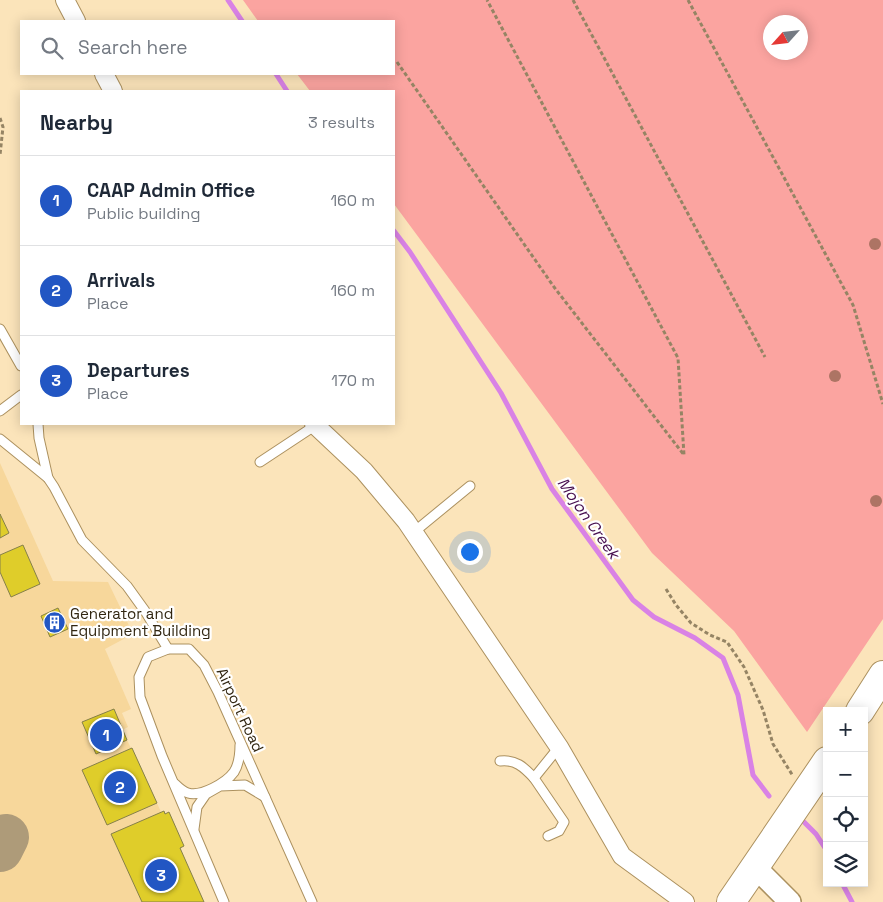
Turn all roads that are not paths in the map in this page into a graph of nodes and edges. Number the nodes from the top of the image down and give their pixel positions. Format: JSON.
{"nodes":[{"id":1,"x":65,"y":0,"type":"edge"},
{"id":2,"x":75,"y":20,"type":"edge"},
{"id":3,"x":105,"y":75,"type":"edge"},
{"id":4,"x":112,"y":90,"type":"edge"},
{"id":5,"x":0,"y":329,"type":"edge"},
{"id":6,"x":20,"y":364,"type":"edge"},
{"id":7,"x":20,"y":396,"type":"edge"},
{"id":8,"x":0,"y":411,"type":"edge"},
{"id":9,"x":38,"y":425,"type":"edge"},
{"id":10,"x":314,"y":425,"type":"edge"},
{"id":11,"x":316,"y":425,"type":"edge"},
{"id":12,"x":0,"y":439,"type":"edge"},
{"id":13,"x":260,"y":462,"type":"dead end"},
{"id":14,"x":48,"y":478,"type":"junction"},
{"id":15,"x":470,"y":486,"type":"dead end"},
{"id":16,"x":414,"y":532,"type":"junction"},
{"id":17,"x":168,"y":649,"type":"junction"},
{"id":18,"x":883,"y":675,"type":"edge"},
{"id":19,"x":863,"y":707,"type":"edge"},
{"id":20,"x":239,"y":739,"type":"junction"},
{"id":21,"x":559,"y":748,"type":"junction"},
{"id":22,"x":500,"y":761,"type":"dead end"},
{"id":23,"x":823,"y":767,"type":"edge"},
{"id":24,"x":534,"y":778,"type":"junction"},
{"id":25,"x":174,"y":784,"type":"junction"},
{"id":26,"x":215,"y":788,"type":"junction"},
{"id":27,"x":265,"y":797,"type":"junction"},
{"id":28,"x":194,"y":830,"type":"junction"},
{"id":29,"x":548,"y":836,"type":"dead end"},
{"id":30,"x":755,"y":867,"type":"junction"},
{"id":31,"x":224,"y":902,"type":"edge"},
{"id":32,"x":312,"y":902,"type":"edge"},
{"id":33,"x":686,"y":902,"type":"edge"},
{"id":34,"x":731,"y":902,"type":"edge"},
{"id":35,"x":790,"y":902,"type":"edge"}],
"edges":[{"from":1,"to":2,"type":"street"},
{"from":3,"to":4,"type":"street"},
{"from":5,"to":6,"type":"lane"},
{"from":7,"to":8,"type":"lane"},
{"from":9,"to":14,"type":"lane"},
{"from":10,"to":13,"type":"lane"},
{"from":11,"to":16,"type":"street"},
{"from":12,"to":14,"type":"lane"},
{"from":14,"to":17,"type":"lane"},
{"from":15,"to":16,"type":"lane"},
{"from":16,"to":21,"type":"street"},
{"from":17,"to":20,"type":"lane","name":"Airport Road"},
{"from":17,"to":25,"type":"lane"},
{"from":18,"to":19,"type":"highway"},
{"from":20,"to":26,"type":"lane"},
{"from":20,"to":27,"type":"lane","name":"Airport Road"},
{"from":21,"to":24,"type":"lane"},
{"from":21,"to":33,"type":"street"},
{"from":22,"to":24,"type":"lane"},
{"from":23,"to":30,"type":"highway"},
{"from":24,"to":29,"type":"lane"},
{"from":25,"to":26,"type":"lane"},
{"from":25,"to":28,"type":"lane"},
{"from":26,"to":27,"type":"lane"},
{"from":26,"to":28,"type":"lane"},
{"from":27,"to":32,"type":"lane","name":"Airport Road"},
{"from":28,"to":31,"type":"lane"},
{"from":30,"to":34,"type":"highway"},
{"from":30,"to":35,"type":"street"}]}
